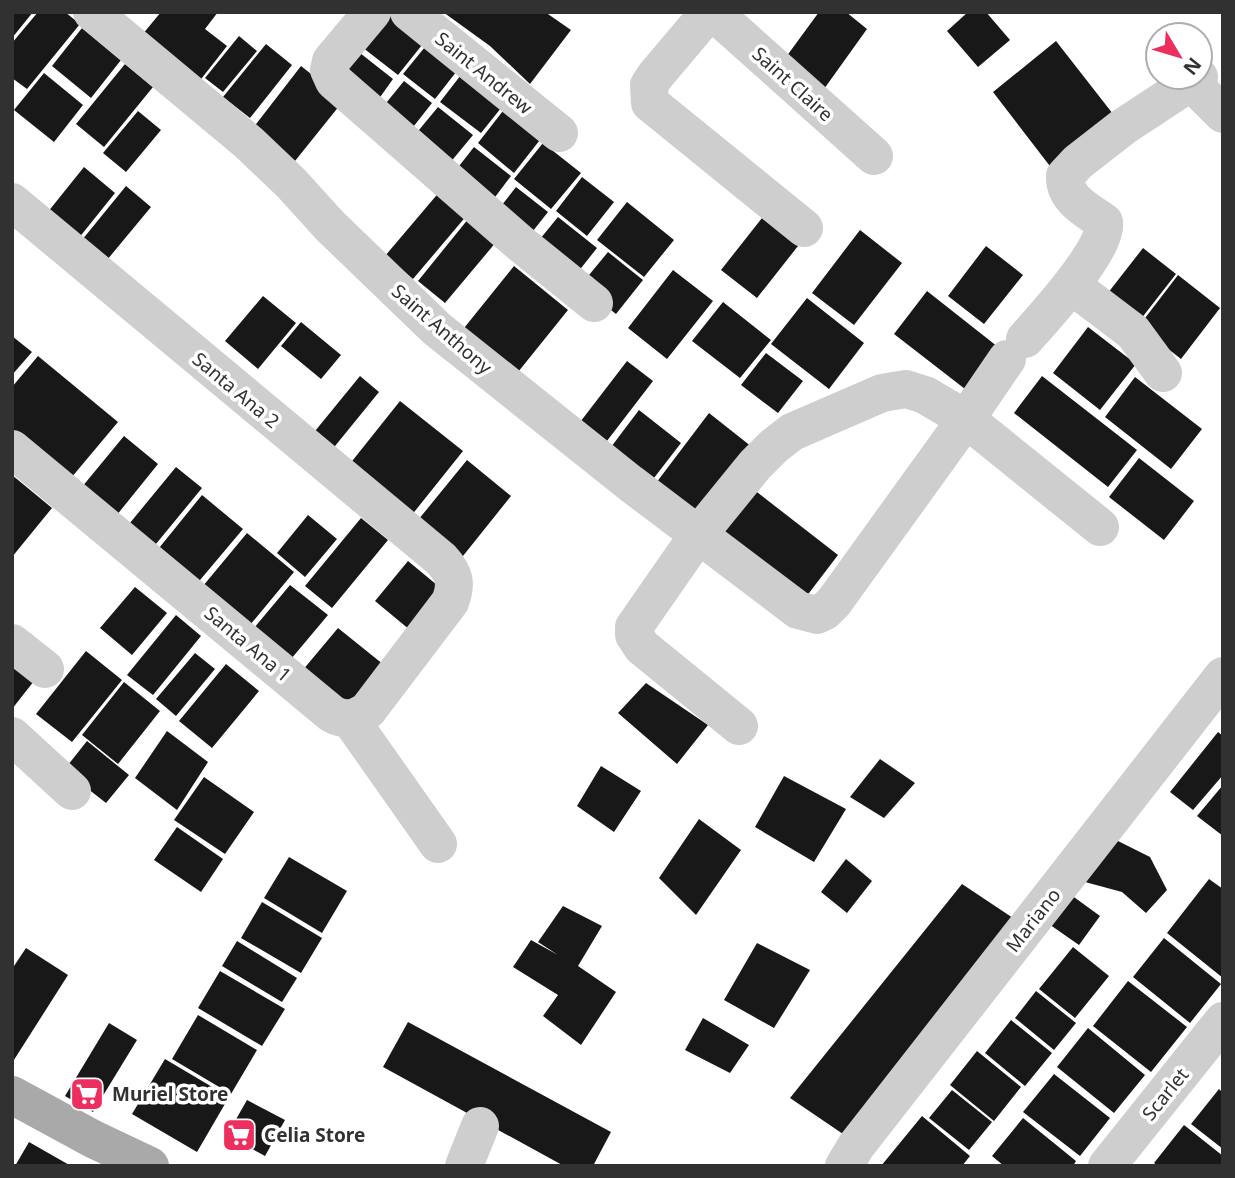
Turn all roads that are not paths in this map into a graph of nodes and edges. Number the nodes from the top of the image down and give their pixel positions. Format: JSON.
{"nodes":[{"id":1,"x":92,"y":12,"type":"edge"},
{"id":2,"x":372,"y":12,"type":"edge"},
{"id":3,"x":409,"y":12,"type":"edge"},
{"id":4,"x":711,"y":12,"type":"edge"},
{"id":5,"x":1178,"y":91,"type":"edge"},
{"id":6,"x":1206,"y":91,"type":"edge"},
{"id":7,"x":1223,"y":114,"type":"edge"},
{"id":8,"x":559,"y":134,"type":"dead end"},
{"id":9,"x":874,"y":156,"type":"dead end"},
{"id":10,"x":12,"y":202,"type":"edge"},
{"id":11,"x":804,"y":228,"type":"dead end"},
{"id":12,"x":1071,"y":285,"type":"junction"},
{"id":13,"x":594,"y":303,"type":"dead end"},
{"id":14,"x":1163,"y":373,"type":"dead end"},
{"id":15,"x":966,"y":419,"type":"junction"},
{"id":16,"x":12,"y":449,"type":"edge"},
{"id":17,"x":1100,"y":527,"type":"dead end"},
{"id":18,"x":698,"y":535,"type":"junction"},
{"id":19,"x":12,"y":643,"type":"edge"},
{"id":20,"x":46,"y":669,"type":"dead end"},
{"id":21,"x":1223,"y":676,"type":"edge"},
{"id":22,"x":350,"y":719,"type":"junction"},
{"id":23,"x":739,"y":726,"type":"dead end"},
{"id":24,"x":12,"y":736,"type":"edge"},
{"id":25,"x":72,"y":790,"type":"dead end"},
{"id":26,"x":438,"y":844,"type":"dead end"},
{"id":27,"x":1223,"y":1021,"type":"edge"},
{"id":28,"x":12,"y":1095,"type":"edge"},
{"id":29,"x":480,"y":1126,"type":"dead end"},
{"id":30,"x":150,"y":1166,"type":"edge"},
{"id":31,"x":464,"y":1166,"type":"edge"},
{"id":32,"x":844,"y":1166,"type":"edge"},
{"id":33,"x":1107,"y":1166,"type":"edge"}],
"edges":[{"from":1,"to":18,"type":"street","name":"Saint Anthony"},
{"from":2,"to":13,"type":"street"},
{"from":3,"to":8,"type":"street","name":"Saint Andrew"},
{"from":4,"to":9,"type":"street","name":"Saint Claire"},
{"from":4,"to":11,"type":"street"},
{"from":5,"to":12,"type":"street"},
{"from":6,"to":7,"type":"street"},
{"from":10,"to":22,"type":"street","name":"Santa Ana 2"},
{"from":12,"to":14,"type":"street"},
{"from":12,"to":15,"type":"street"},
{"from":15,"to":17,"type":"street"},
{"from":15,"to":18,"type":"street"},
{"from":15,"to":18,"type":"street","name":"Saint Anthony"},
{"from":16,"to":22,"type":"street","name":"Santa Ana 1"},
{"from":18,"to":23,"type":"street"},
{"from":19,"to":20,"type":"street"},
{"from":21,"to":32,"type":"street","name":"Mariano"},
{"from":22,"to":26,"type":"street"},
{"from":24,"to":25,"type":"street"},
{"from":27,"to":33,"type":"street","name":"Scarlet"},
{"from":28,"to":30,"type":"main road"},
{"from":29,"to":31,"type":"street"}]}
